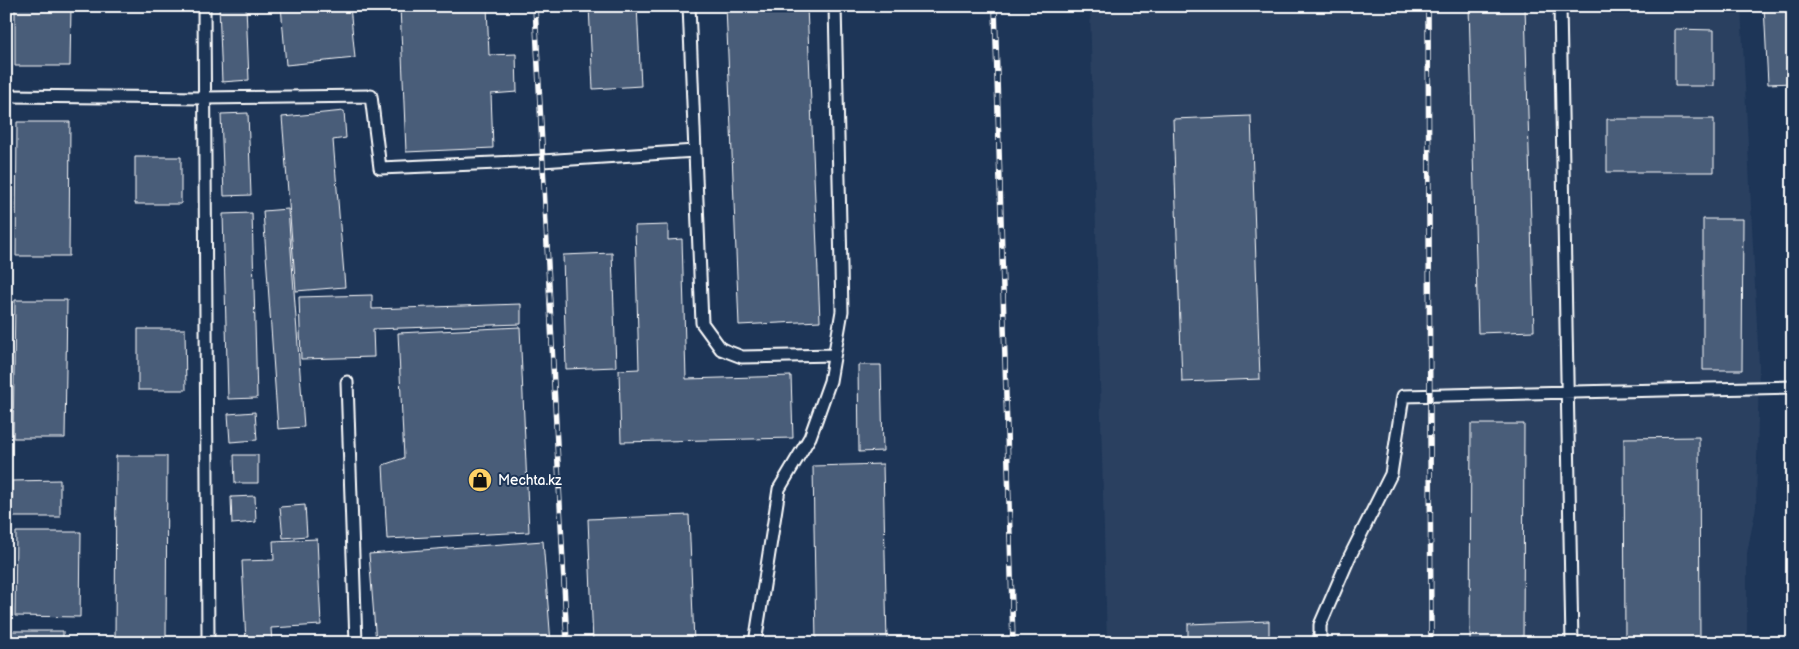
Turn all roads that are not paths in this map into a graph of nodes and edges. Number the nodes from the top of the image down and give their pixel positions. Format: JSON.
{"nodes":[{"id":1,"x":204,"y":6,"type":"edge"},
{"id":2,"x":689,"y":6,"type":"edge"},
{"id":3,"x":835,"y":6,"type":"edge"},
{"id":4,"x":1560,"y":6,"type":"edge"},
{"id":5,"x":6,"y":96,"type":"edge"},
{"id":6,"x":205,"y":98,"type":"junction"},
{"id":7,"x":695,"y":151,"type":"junction"},
{"id":8,"x":834,"y":355,"type":"junction"},
{"id":9,"x":347,"y":382,"type":"dead end"},
{"id":10,"x":1793,"y":388,"type":"edge"},
{"id":11,"x":1567,"y":392,"type":"junction"},
{"id":12,"x":205,"y":643,"type":"edge"},
{"id":13,"x":356,"y":643,"type":"edge"},
{"id":14,"x":755,"y":643,"type":"edge"},
{"id":15,"x":1320,"y":643,"type":"edge"},
{"id":16,"x":1572,"y":643,"type":"edge"}],
"edges":[{"from":1,"to":6,"type":"lane"},
{"from":2,"to":7,"type":"lane"},
{"from":3,"to":8,"type":"lane"},
{"from":4,"to":11,"type":"lane"},
{"from":5,"to":6,"type":"lane"},
{"from":6,"to":7,"type":"lane"},
{"from":6,"to":12,"type":"lane"},
{"from":7,"to":8,"type":"lane"},
{"from":8,"to":14,"type":"lane"},
{"from":9,"to":13,"type":"lane"},
{"from":10,"to":11,"type":"lane"},
{"from":11,"to":15,"type":"lane"},
{"from":11,"to":16,"type":"lane"}]}
